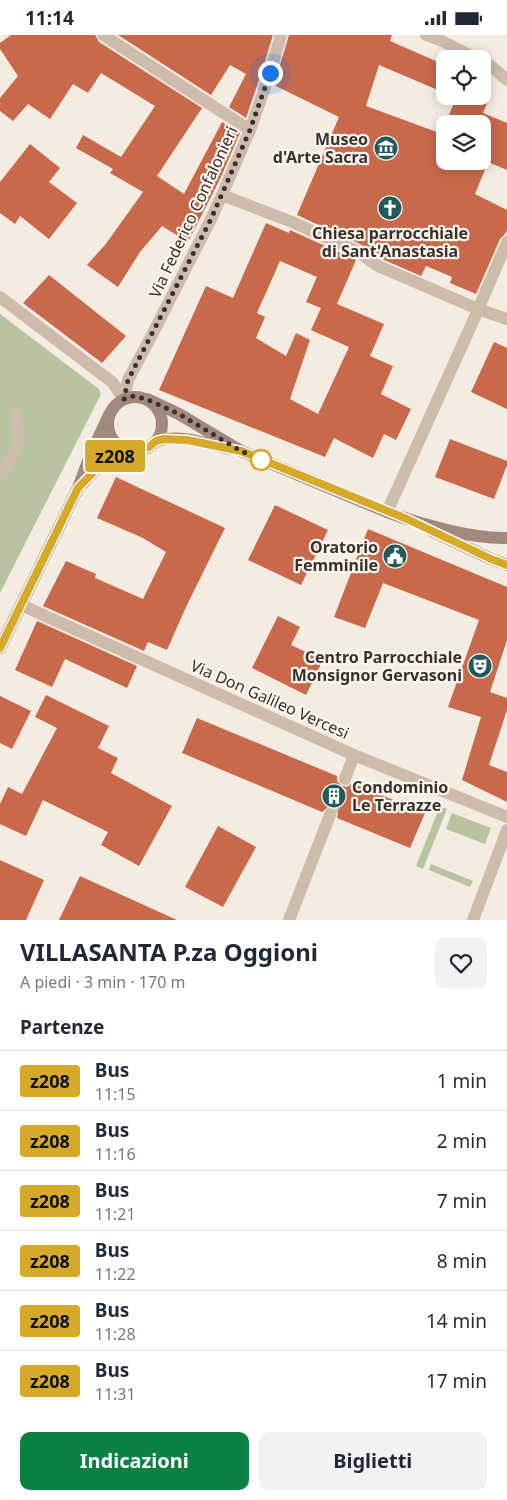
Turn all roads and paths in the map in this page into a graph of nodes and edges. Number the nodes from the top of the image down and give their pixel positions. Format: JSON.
{"nodes":[{"id":1,"x":103,"y":35,"type":"edge"},
{"id":2,"x":281,"y":35,"type":"edge"},
{"id":3,"x":426,"y":35,"type":"edge"},
{"id":4,"x":460,"y":50,"type":"edge"},
{"id":5,"x":491,"y":66,"type":"edge"},
{"id":6,"x":507,"y":80,"type":"edge"},
{"id":7,"x":250,"y":130,"type":"junction"},
{"id":8,"x":222,"y":195,"type":"junction"},
{"id":9,"x":507,"y":243,"type":"edge"},
{"id":10,"x":0,"y":297,"type":"edge"},
{"id":11,"x":478,"y":309,"type":"junction"},
{"id":12,"x":507,"y":319,"type":"edge"},
{"id":13,"x":124,"y":399,"type":"junction"},
{"id":14,"x":147,"y":399,"type":"junction"},
{"id":15,"x":15,"y":413,"type":"dead end"},
{"id":16,"x":109,"y":415,"type":"junction"},
{"id":17,"x":156,"y":441,"type":"junction"},
{"id":18,"x":135,"y":451,"type":"junction"},
{"id":19,"x":241,"y":451,"type":"junction"},
{"id":20,"x":0,"y":477,"type":"edge"},
{"id":21,"x":78,"y":488,"type":"junction"},
{"id":22,"x":387,"y":512,"type":"junction"},
{"id":23,"x":407,"y":519,"type":"junction"},
{"id":24,"x":507,"y":538,"type":"edge"},
{"id":25,"x":507,"y":565,"type":"edge"},
{"id":26,"x":22,"y":605,"type":"junction"},
{"id":27,"x":0,"y":648,"type":"edge"},
{"id":28,"x":354,"y":755,"type":"junction"},
{"id":29,"x":344,"y":779,"type":"tunnel mouth"},
{"id":30,"x":330,"y":815,"type":"tunnel mouth"},
{"id":31,"x":507,"y":817,"type":"edge"},
{"id":32,"x":507,"y":830,"type":"edge"},
{"id":33,"x":289,"y":920,"type":"edge"},
{"id":34,"x":473,"y":920,"type":"edge"}],
"edges":[{"from":1,"to":7,"type":"street"},
{"from":2,"to":7,"type":"street","name":"Via Federico Confalonieri"},
{"from":3,"to":4,"type":"street"},
{"from":5,"to":6,"type":"street"},
{"from":7,"to":8,"type":"street","name":"Via Federico Confalonieri"},
{"from":8,"to":11,"type":"street"},
{"from":8,"to":13,"type":"street","name":"Via Federico Confalonieri"},
{"from":9,"to":11,"type":"street"},
{"from":10,"to":13,"type":"street"},
{"from":11,"to":12,"type":"street"},
{"from":11,"to":22,"type":"street"},
{"from":13,"to":14,"type":"street"},
{"from":13,"to":16,"type":"street"},
{"from":14,"to":17,"type":"street"},
{"from":14,"to":19,"type":"street"},
{"from":15,"to":20,"type":"lane"},
{"from":16,"to":18,"type":"street"},
{"from":16,"to":21,"type":"street"},
{"from":17,"to":18,"type":"street"},
{"from":17,"to":19,"type":"street"},
{"from":18,"to":21,"type":"street"},
{"from":19,"to":22,"type":"street"},
{"from":21,"to":26,"type":"street"},
{"from":22,"to":23,"type":"street"},
{"from":23,"to":24,"type":"street"},
{"from":23,"to":25,"type":"street"},
{"from":26,"to":27,"type":"street"},
{"from":26,"to":28,"type":"street","name":"Via Don Galileo Vercesi"},
{"from":28,"to":29,"type":"street"},
{"from":28,"to":31,"type":"street","name":"Via Don Galileo Vercesi"},
{"from":30,"to":33,"type":"street"},
{"from":32,"to":34,"type":"street"}]}
